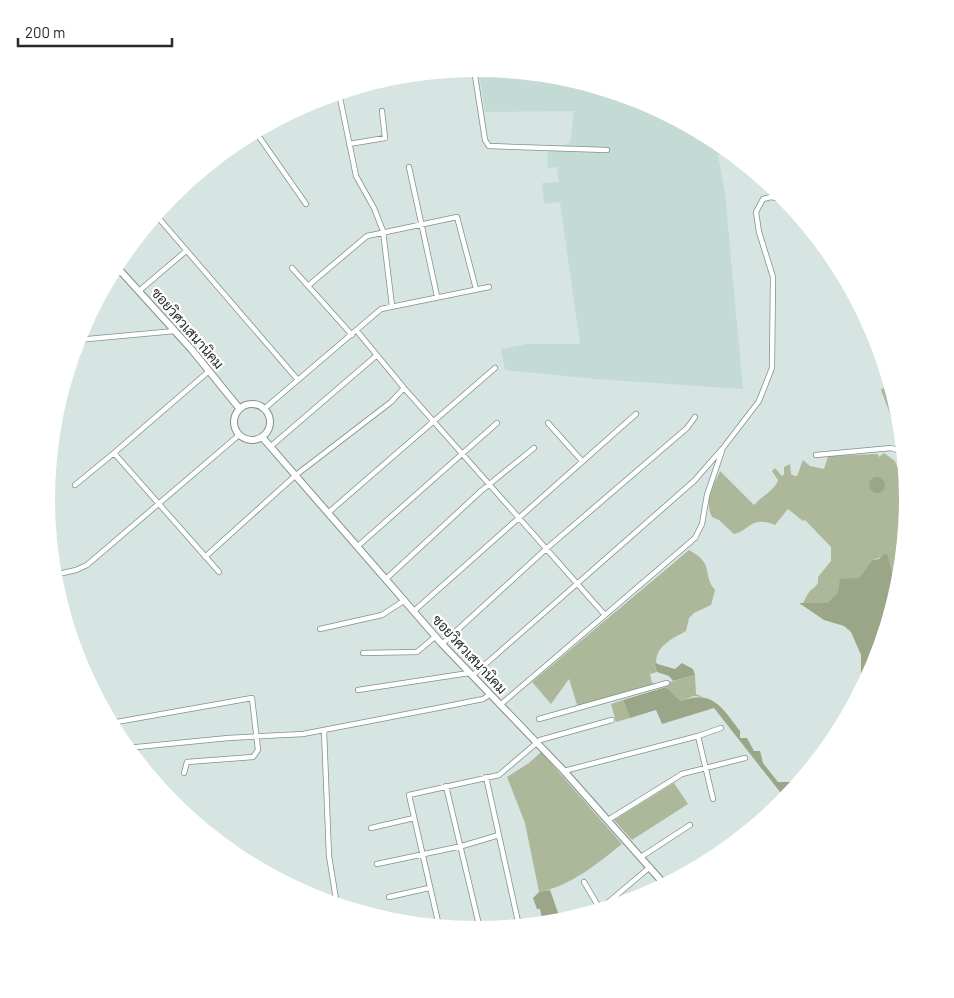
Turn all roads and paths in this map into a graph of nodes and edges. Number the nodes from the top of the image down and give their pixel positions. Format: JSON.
{"nodes":[{"id":1,"x":475,"y":77,"type":"edge"},
{"id":2,"x":341,"y":99,"type":"edge"},
{"id":3,"x":382,"y":111,"type":"dead end"},
{"id":4,"x":260,"y":138,"type":"edge"},
{"id":5,"x":349,"y":144,"type":"junction"},
{"id":6,"x":607,"y":150,"type":"dead end"},
{"id":7,"x":408,"y":167,"type":"dead end"},
{"id":8,"x":771,"y":197,"type":"edge"},
{"id":9,"x":306,"y":204,"type":"dead end"},
{"id":10,"x":161,"y":220,"type":"edge"},
{"id":11,"x":420,"y":225,"type":"junction"},
{"id":12,"x":383,"y":231,"type":"junction"},
{"id":13,"x":186,"y":251,"type":"junction"},
{"id":14,"x":292,"y":268,"type":"dead end"},
{"id":15,"x":122,"y":272,"type":"edge"},
{"id":16,"x":309,"y":285,"type":"junction"},
{"id":17,"x":489,"y":287,"type":"dead end"},
{"id":18,"x":476,"y":289,"type":"junction"},
{"id":19,"x":139,"y":291,"type":"junction"},
{"id":20,"x":437,"y":296,"type":"junction"},
{"id":21,"x":392,"y":306,"type":"junction"},
{"id":22,"x":175,"y":331,"type":"junction"},
{"id":23,"x":357,"y":331,"type":"junction"},
{"id":24,"x":352,"y":335,"type":"junction"},
{"id":25,"x":87,"y":339,"type":"edge"},
{"id":26,"x":378,"y":355,"type":"junction"},
{"id":27,"x":495,"y":368,"type":"dead end"},
{"id":28,"x":209,"y":370,"type":"junction"},
{"id":29,"x":298,"y":380,"type":"junction"},
{"id":30,"x":404,"y":388,"type":"junction"},
{"id":31,"x":239,"y":408,"type":"junction"},
{"id":32,"x":264,"y":408,"type":"junction"},
{"id":33,"x":636,"y":414,"type":"dead end"},
{"id":34,"x":695,"y":417,"type":"dead end"},
{"id":35,"x":434,"y":421,"type":"junction"},
{"id":36,"x":497,"y":423,"type":"dead end"},
{"id":37,"x":548,"y":423,"type":"dead end"},
{"id":38,"x":239,"y":435,"type":"junction"},
{"id":39,"x":262,"y":437,"type":"junction"},
{"id":40,"x":270,"y":446,"type":"junction"},
{"id":41,"x":534,"y":448,"type":"dead end"},
{"id":42,"x":723,"y":448,"type":"junction"},
{"id":43,"x":896,"y":450,"type":"edge"},
{"id":44,"x":114,"y":453,"type":"junction"},
{"id":45,"x":462,"y":453,"type":"junction"},
{"id":46,"x":816,"y":454,"type":"dead end"},
{"id":47,"x":582,"y":461,"type":"junction"},
{"id":48,"x":296,"y":474,"type":"junction"},
{"id":49,"x":489,"y":484,"type":"junction"},
{"id":50,"x":75,"y":485,"type":"dead end"},
{"id":51,"x":158,"y":504,"type":"junction"},
{"id":52,"x":329,"y":512,"type":"junction"},
{"id":53,"x":518,"y":517,"type":"junction"},
{"id":54,"x":358,"y":546,"type":"junction"},
{"id":55,"x":546,"y":549,"type":"junction"},
{"id":56,"x":204,"y":557,"type":"junction"},
{"id":57,"x":220,"y":572,"type":"dead end"},
{"id":58,"x":62,"y":573,"type":"edge"},
{"id":59,"x":386,"y":579,"type":"junction"},
{"id":60,"x":578,"y":585,"type":"junction"},
{"id":61,"x":405,"y":600,"type":"junction"},
{"id":62,"x":414,"y":611,"type":"junction"},
{"id":63,"x":604,"y":614,"type":"junction"},
{"id":64,"x":320,"y":629,"type":"dead end"},
{"id":65,"x":436,"y":636,"type":"junction"},
{"id":66,"x":442,"y":644,"type":"junction"},
{"id":67,"x":363,"y":653,"type":"dead end"},
{"id":68,"x":471,"y":675,"type":"junction"},
{"id":69,"x":667,"y":683,"type":"dead end"},
{"id":70,"x":358,"y":690,"type":"dead end"},
{"id":71,"x":489,"y":695,"type":"junction"},
{"id":72,"x":500,"y":705,"type":"junction"},
{"id":73,"x":538,"y":719,"type":"dead end"},
{"id":74,"x":612,"y":720,"type":"dead end"},
{"id":75,"x":120,"y":722,"type":"edge"},
{"id":76,"x":721,"y":728,"type":"dead end"},
{"id":77,"x":324,"y":730,"type":"junction"},
{"id":78,"x":698,"y":736,"type":"junction"},
{"id":79,"x":257,"y":737,"type":"junction"},
{"id":80,"x":538,"y":743,"type":"junction"},
{"id":81,"x":136,"y":747,"type":"edge"},
{"id":82,"x":745,"y":758,"type":"dead end"},
{"id":83,"x":706,"y":768,"type":"junction"},
{"id":84,"x":564,"y":771,"type":"junction"},
{"id":85,"x":184,"y":773,"type":"dead end"},
{"id":86,"x":486,"y":777,"type":"junction"},
{"id":87,"x":446,"y":786,"type":"junction"},
{"id":88,"x":713,"y":799,"type":"dead end"},
{"id":89,"x":414,"y":818,"type":"junction"},
{"id":90,"x":608,"y":820,"type":"junction"},
{"id":91,"x":690,"y":825,"type":"dead end"},
{"id":92,"x":371,"y":828,"type":"dead end"},
{"id":93,"x":499,"y":835,"type":"junction"},
{"id":94,"x":462,"y":846,"type":"junction"},
{"id":95,"x":422,"y":854,"type":"junction"},
{"id":96,"x":641,"y":857,"type":"junction"},
{"id":97,"x":377,"y":864,"type":"dead end"},
{"id":98,"x":650,"y":867,"type":"junction"},
{"id":99,"x":660,"y":879,"type":"edge"},
{"id":100,"x":584,"y":882,"type":"dead end"},
{"id":101,"x":429,"y":888,"type":"junction"},
{"id":102,"x":336,"y":897,"type":"edge"},
{"id":103,"x":389,"y":897,"type":"dead end"},
{"id":104,"x":612,"y":899,"type":"edge"},
{"id":105,"x":596,"y":904,"type":"edge"},
{"id":106,"x":437,"y":919,"type":"edge"},
{"id":107,"x":517,"y":919,"type":"edge"},
{"id":108,"x":478,"y":921,"type":"edge"}],
"edges":[{"from":1,"to":6,"type":"street"},
{"from":2,"to":5,"type":"street"},
{"from":3,"to":5,"type":"street"},
{"from":4,"to":9,"type":"street"},
{"from":5,"to":12,"type":"street"},
{"from":7,"to":11,"type":"street"},
{"from":8,"to":42,"type":"street"},
{"from":10,"to":13,"type":"street"},
{"from":11,"to":12,"type":"street"},
{"from":11,"to":18,"type":"street"},
{"from":11,"to":20,"type":"street"},
{"from":12,"to":16,"type":"street"},
{"from":12,"to":21,"type":"street"},
{"from":13,"to":19,"type":"street"},
{"from":13,"to":29,"type":"street"},
{"from":14,"to":16,"type":"street"},
{"from":15,"to":19,"type":"street","name":"ซอยวิศวเสนานิคม"},
{"from":16,"to":24,"type":"street"},
{"from":17,"to":18,"type":"street"},
{"from":18,"to":20,"type":"street"},
{"from":19,"to":22,"type":"street","name":"ซอยวิศวเสนานิคม"},
{"from":20,"to":21,"type":"street"},
{"from":21,"to":23,"type":"street"},
{"from":22,"to":25,"type":"street"},
{"from":22,"to":28,"type":"street","name":"ซอยวิศวเสนานิคม"},
{"from":23,"to":24,"type":"street"},
{"from":23,"to":26,"type":"street"},
{"from":24,"to":29,"type":"street"},
{"from":26,"to":30,"type":"street"},
{"from":26,"to":40,"type":"street"},
{"from":27,"to":35,"type":"street"},
{"from":28,"to":31,"type":"street","name":"ซอยวิศวเสนานิคม"},
{"from":28,"to":44,"type":"street"},
{"from":29,"to":32,"type":"street"},
{"from":30,"to":35,"type":"street"},
{"from":30,"to":48,"type":"street"},
{"from":31,"to":32,"type":"street"},
{"from":31,"to":38,"type":"street"},
{"from":32,"to":39,"type":"street"},
{"from":33,"to":47,"type":"street"},
{"from":34,"to":55,"type":"street"},
{"from":35,"to":45,"type":"street"},
{"from":35,"to":52,"type":"street"},
{"from":36,"to":45,"type":"street"},
{"from":37,"to":47,"type":"street"},
{"from":38,"to":39,"type":"street"},
{"from":38,"to":51,"type":"street"},
{"from":39,"to":40,"type":"street","name":"ซอยวิศวเสนานิคม"},
{"from":40,"to":48,"type":"street","name":"ซอยวิศวเสนานิคม"},
{"from":41,"to":49,"type":"street"},
{"from":42,"to":60,"type":"street"},
{"from":42,"to":63,"type":"street"},
{"from":43,"to":46,"type":"street"},
{"from":44,"to":50,"type":"street"},
{"from":44,"to":51,"type":"street"},
{"from":45,"to":49,"type":"street"},
{"from":45,"to":54,"type":"street"},
{"from":47,"to":53,"type":"street"},
{"from":48,"to":52,"type":"street","name":"ซอยวิศวเสนานิคม"},
{"from":48,"to":56,"type":"street"},
{"from":49,"to":53,"type":"street"},
{"from":49,"to":59,"type":"street"},
{"from":51,"to":56,"type":"street"},
{"from":51,"to":58,"type":"street"},
{"from":52,"to":54,"type":"street","name":"ซอยวิศวเสนานิคม"},
{"from":53,"to":55,"type":"street"},
{"from":53,"to":62,"type":"street"},
{"from":54,"to":59,"type":"street","name":"ซอยวิศวเสนานิคม"},
{"from":55,"to":60,"type":"street"},
{"from":55,"to":66,"type":"street"},
{"from":56,"to":57,"type":"street"},
{"from":59,"to":61,"type":"street","name":"ซอยวิศวเสนานิคม"},
{"from":60,"to":63,"type":"street"},
{"from":60,"to":68,"type":"street"},
{"from":61,"to":62,"type":"street","name":"ซอยวิศวเสนานิคม"},
{"from":61,"to":64,"type":"street"},
{"from":62,"to":65,"type":"street","name":"ซอยวิศวเสนานิคม"},
{"from":63,"to":72,"type":"street"},
{"from":65,"to":66,"type":"street","name":"ซอยวิศวเสนานิคม"},
{"from":65,"to":67,"type":"street"},
{"from":66,"to":68,"type":"street","name":"ซอยวิศวเสนานิคม"},
{"from":68,"to":70,"type":"street"},
{"from":68,"to":71,"type":"street","name":"ซอยวิศวเสนานิคม"},
{"from":69,"to":73,"type":"street"},
{"from":71,"to":72,"type":"street","name":"ซอยวิศวเสนานิคม"},
{"from":71,"to":77,"type":"street"},
{"from":72,"to":80,"type":"street","name":"ซอยวิศวเสนานิคม"},
{"from":74,"to":80,"type":"street"},
{"from":75,"to":79,"type":"street"},
{"from":76,"to":78,"type":"street"},
{"from":77,"to":79,"type":"street"},
{"from":77,"to":102,"type":"street"},
{"from":78,"to":83,"type":"street"},
{"from":78,"to":84,"type":"street"},
{"from":79,"to":81,"type":"street"},
{"from":79,"to":85,"type":"street"},
{"from":80,"to":84,"type":"street","name":"ซอยวิศวเสนานิคม"},
{"from":80,"to":86,"type":"street"},
{"from":82,"to":83,"type":"street"},
{"from":83,"to":88,"type":"street"},
{"from":83,"to":90,"type":"street"},
{"from":84,"to":90,"type":"street","name":"ซอยวิศวเสนานิคม"},
{"from":86,"to":87,"type":"street"},
{"from":86,"to":93,"type":"street"},
{"from":87,"to":89,"type":"street"},
{"from":87,"to":94,"type":"street"},
{"from":89,"to":92,"type":"street"},
{"from":89,"to":95,"type":"street"},
{"from":90,"to":96,"type":"street","name":"ซอยวิศวเสนานิคม"},
{"from":91,"to":96,"type":"street"},
{"from":93,"to":94,"type":"street"},
{"from":93,"to":107,"type":"street"},
{"from":94,"to":95,"type":"street"},
{"from":94,"to":108,"type":"street"},
{"from":95,"to":97,"type":"street"},
{"from":95,"to":101,"type":"street"},
{"from":96,"to":98,"type":"street","name":"ซอยวิศวเสนานิคม"},
{"from":98,"to":99,"type":"street","name":"ซอยวิศวเสนานิคม"},
{"from":98,"to":104,"type":"street"},
{"from":100,"to":105,"type":"street"},
{"from":101,"to":103,"type":"street"},
{"from":101,"to":106,"type":"street"}]}
